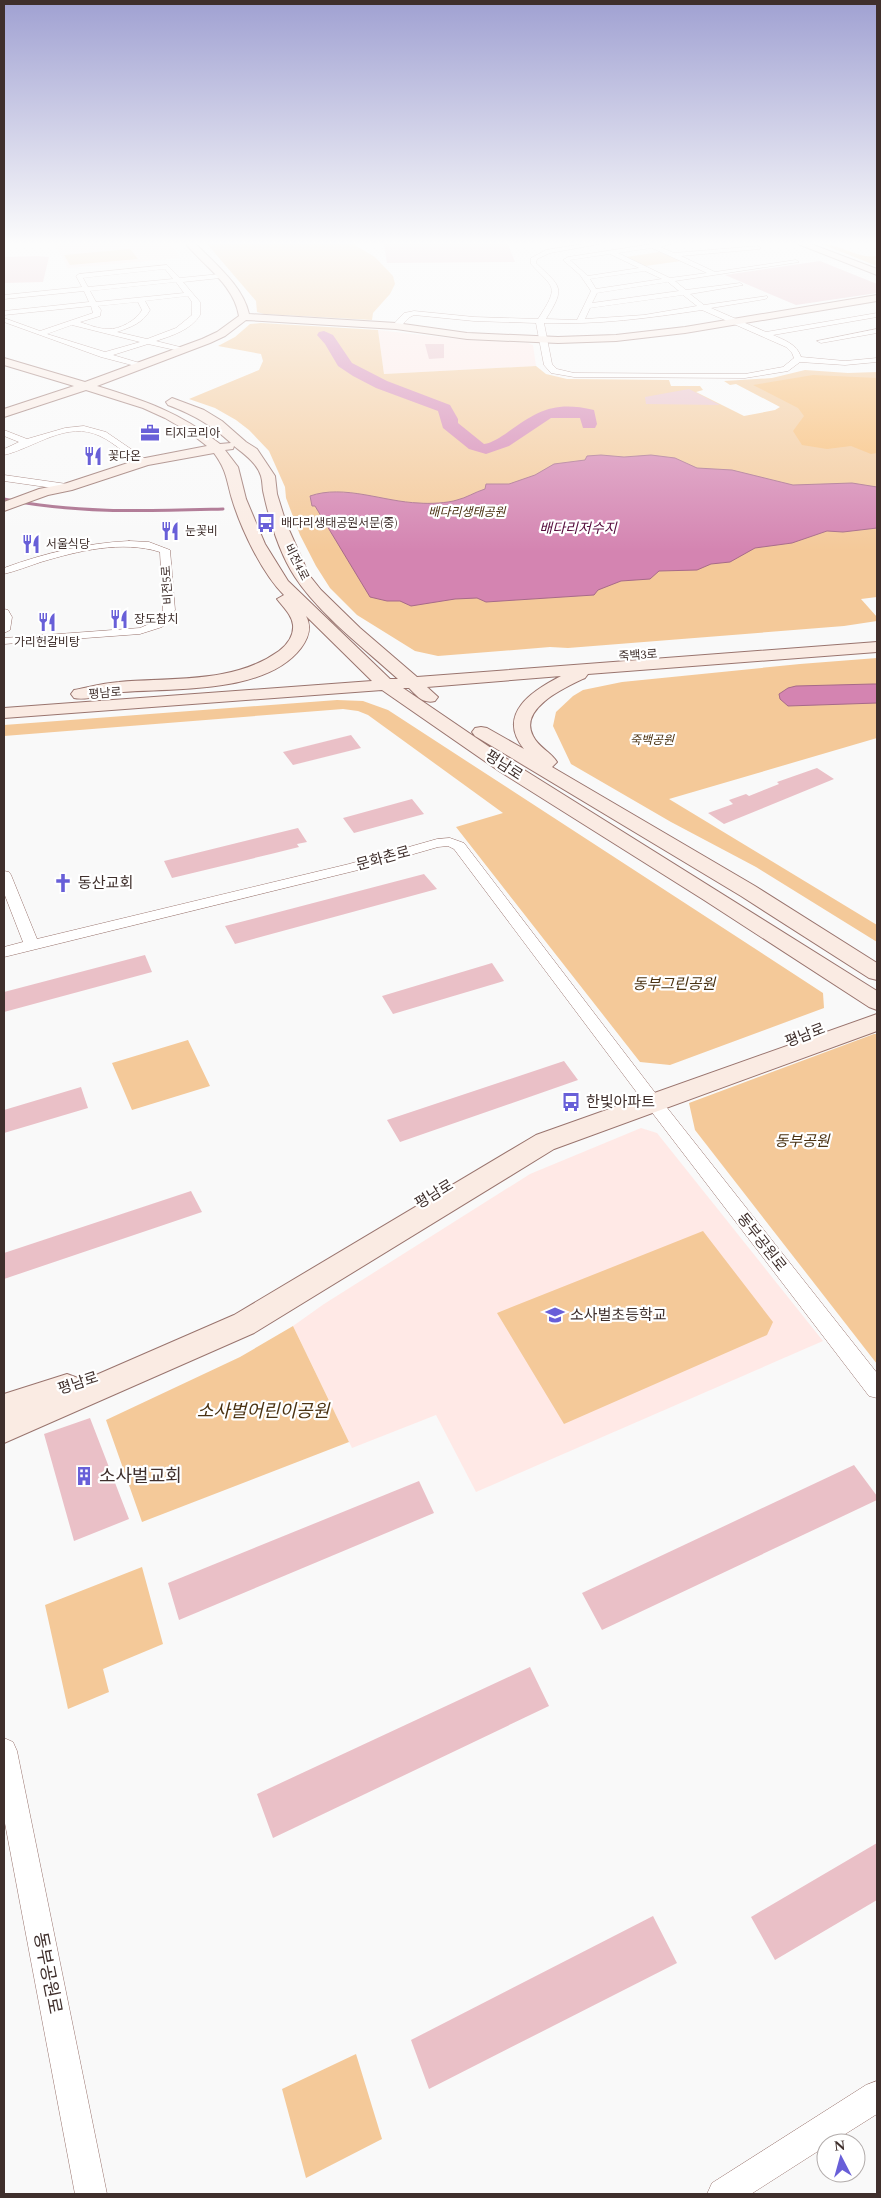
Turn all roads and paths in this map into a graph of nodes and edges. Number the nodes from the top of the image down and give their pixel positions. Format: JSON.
{"nodes":[{"id":1,"x":77,"y":347,"type":"edge"},
{"id":2,"x":131,"y":347,"type":"edge"},
{"id":3,"x":168,"y":347,"type":"edge"},
{"id":4,"x":190,"y":347,"type":"edge"},
{"id":5,"x":544,"y":347,"type":"edge"},
{"id":6,"x":791,"y":347,"type":"edge"},
{"id":7,"x":181,"y":350,"type":"junction"},
{"id":8,"x":4,"y":353,"type":"edge"},
{"id":9,"x":105,"y":356,"type":"junction"},
{"id":10,"x":798,"y":358,"type":"junction"},
{"id":11,"x":877,"y":360,"type":"edge"},
{"id":12,"x":4,"y":361,"type":"edge"},
{"id":13,"x":140,"y":366,"type":"junction"},
{"id":14,"x":99,"y":382,"type":"junction"},
{"id":15,"x":86,"y":386,"type":"junction"},
{"id":16,"x":4,"y":413,"type":"edge"},
{"id":17,"x":4,"y":433,"type":"edge"},
{"id":18,"x":27,"y":442,"type":"junction"},
{"id":19,"x":241,"y":445,"type":"junction"},
{"id":20,"x":217,"y":448,"type":"junction"},
{"id":21,"x":4,"y":452,"type":"edge"},
{"id":22,"x":145,"y":462,"type":"junction"},
{"id":23,"x":4,"y":478,"type":"edge"},
{"id":24,"x":55,"y":491,"type":"junction"},
{"id":25,"x":9,"y":508,"type":"edge"},
{"id":26,"x":272,"y":569,"type":"junction"},
{"id":27,"x":4,"y":571,"type":"edge"},
{"id":28,"x":4,"y":612,"type":"edge"},
{"id":29,"x":4,"y":630,"type":"edge"},
{"id":30,"x":877,"y":639,"type":"edge"},
{"id":31,"x":4,"y":641,"type":"edge"},
{"id":32,"x":877,"y":647,"type":"edge"},
{"id":33,"x":592,"y":668,"type":"junction"},
{"id":34,"x":392,"y":678,"type":"junction"},
{"id":35,"x":74,"y":695,"type":"junction"},
{"id":36,"x":4,"y":700,"type":"edge"},
{"id":37,"x":4,"y":713,"type":"edge"},
{"id":38,"x":576,"y":787,"type":"junction"},
{"id":39,"x":5,"y":884,"type":"edge"},
{"id":40,"x":32,"y":946,"type":"junction"},
{"id":41,"x":4,"y":952,"type":"edge"},
{"id":42,"x":877,"y":973,"type":"edge"},
{"id":43,"x":877,"y":1003,"type":"edge"},
{"id":44,"x":877,"y":1022,"type":"edge"},
{"id":45,"x":651,"y":1098,"type":"junction"},
{"id":46,"x":877,"y":1389,"type":"edge"},
{"id":47,"x":4,"y":1408,"type":"edge"},
{"id":48,"x":4,"y":1429,"type":"edge"},
{"id":49,"x":4,"y":1751,"type":"edge"},
{"id":50,"x":877,"y":2096,"type":"edge"},
{"id":51,"x":91,"y":2194,"type":"edge"},
{"id":52,"x":723,"y":2194,"type":"edge"}],
"edges":[{"from":1,"to":9,"type":"street"},
{"from":2,"to":9,"type":"street"},
{"from":3,"to":7,"type":"street"},
{"from":4,"to":7,"type":"main road"},
{"from":5,"to":10,"type":"street"},
{"from":6,"to":10,"type":"street"},
{"from":7,"to":13,"type":"main road"},
{"from":8,"to":14,"type":"main road","name":"비전4로"},
{"from":9,"to":13,"type":"street"},
{"from":10,"to":11,"type":"street"},
{"from":12,"to":15,"type":"main road","name":"비전4로"},
{"from":13,"to":14,"type":"main road"},
{"from":14,"to":15,"type":"main road"},
{"from":14,"to":19,"type":"main road","name":"비전4로"},
{"from":15,"to":16,"type":"main road"},
{"from":15,"to":20,"type":"main road","name":"비전4로"},
{"from":17,"to":18,"type":"street"},
{"from":18,"to":21,"type":"street"},
{"from":18,"to":22,"type":"street"},
{"from":19,"to":20,"type":"main road"},
{"from":19,"to":34,"type":"main road","name":"비전4로"},
{"from":20,"to":22,"type":"main road"},
{"from":20,"to":26,"type":"main road","name":"비전4로"},
{"from":22,"to":24,"type":"main road"},
{"from":23,"to":24,"type":"street"},
{"from":24,"to":25,"type":"main road"},
{"from":26,"to":34,"type":"main road","name":"비전4로"},
{"from":26,"to":35,"type":"main road"},
{"from":27,"to":31,"type":"street","name":"비전5로"},
{"from":28,"to":29,"type":"street"},
{"from":30,"to":34,"type":"main road","name":"죽백3로"},
{"from":32,"to":33,"type":"main road","name":"죽백3로"},
{"from":33,"to":34,"type":"main road","name":"죽백3로"},
{"from":33,"to":38,"type":"main road"},
{"from":34,"to":35,"type":"main road","name":"평남로"},
{"from":34,"to":37,"type":"main road","name":"평남로"},
{"from":34,"to":38,"type":"main road","name":"평남로"},
{"from":34,"to":43,"type":"main road","name":"평남로"},
{"from":35,"to":36,"type":"main road","name":"평남로"},
{"from":38,"to":42,"type":"main road","name":"평남로"},
{"from":39,"to":40,"type":"street"},
{"from":40,"to":41,"type":"street","name":"문화촌로"},
{"from":40,"to":45,"type":"street","name":"문화촌로"},
{"from":43,"to":45,"type":"main road","name":"평남로"},
{"from":44,"to":45,"type":"main road"},
{"from":45,"to":46,"type":"street","name":"동부공원로"},
{"from":45,"to":47,"type":"main road","name":"평남로"},
{"from":45,"to":48,"type":"main road"},
{"from":49,"to":51,"type":"street","name":"동부공원로"},
{"from":50,"to":52,"type":"street"}]}
